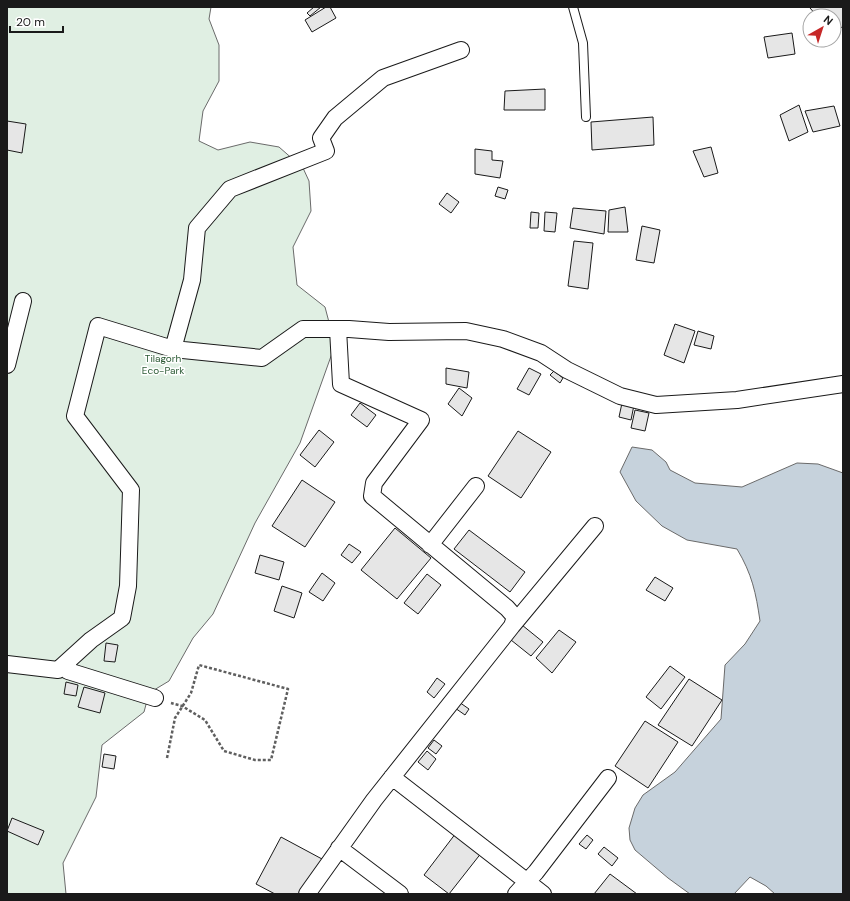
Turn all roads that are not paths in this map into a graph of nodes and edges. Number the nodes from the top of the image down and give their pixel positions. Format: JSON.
{"nodes":[{"id":1,"x":573,"y":7,"type":"edge"},
{"id":2,"x":461,"y":50,"type":"dead end"},
{"id":3,"x":586,"y":117,"type":"dead end"},
{"id":4,"x":23,"y":301,"type":"dead end"},
{"id":5,"x":338,"y":328,"type":"junction"},
{"id":6,"x":173,"y":349,"type":"junction"},
{"id":7,"x":7,"y":365,"type":"edge"},
{"id":8,"x":843,"y":384,"type":"edge"},
{"id":9,"x":476,"y":486,"type":"dead end"},
{"id":10,"x":595,"y":526,"type":"dead end"},
{"id":11,"x":430,"y":545,"type":"junction"},
{"id":12,"x":512,"y":626,"type":"junction"},
{"id":13,"x":68,"y":661,"type":"junction"},
{"id":14,"x":7,"y":664,"type":"edge"},
{"id":15,"x":155,"y":698,"type":"dead end"},
{"id":16,"x":392,"y":777,"type":"junction"},
{"id":17,"x":608,"y":778,"type":"dead end"},
{"id":18,"x":339,"y":848,"type":"junction"},
{"id":19,"x":527,"y":880,"type":"junction"},
{"id":20,"x":306,"y":894,"type":"edge"},
{"id":21,"x":400,"y":894,"type":"edge"},
{"id":22,"x":516,"y":894,"type":"edge"},
{"id":23,"x":543,"y":894,"type":"edge"}],
"edges":[{"from":1,"to":3,"type":"lane"},
{"from":2,"to":6,"type":"street"},
{"from":4,"to":7,"type":"street"},
{"from":5,"to":6,"type":"street"},
{"from":5,"to":8,"type":"street"},
{"from":5,"to":11,"type":"street"},
{"from":6,"to":13,"type":"street"},
{"from":9,"to":11,"type":"street"},
{"from":10,"to":12,"type":"street"},
{"from":11,"to":12,"type":"street"},
{"from":12,"to":16,"type":"street"},
{"from":13,"to":14,"type":"street"},
{"from":13,"to":15,"type":"street"},
{"from":16,"to":18,"type":"street"},
{"from":16,"to":19,"type":"street"},
{"from":17,"to":19,"type":"street"},
{"from":18,"to":20,"type":"street"},
{"from":18,"to":21,"type":"street"},
{"from":19,"to":22,"type":"street"},
{"from":19,"to":23,"type":"street"}]}
